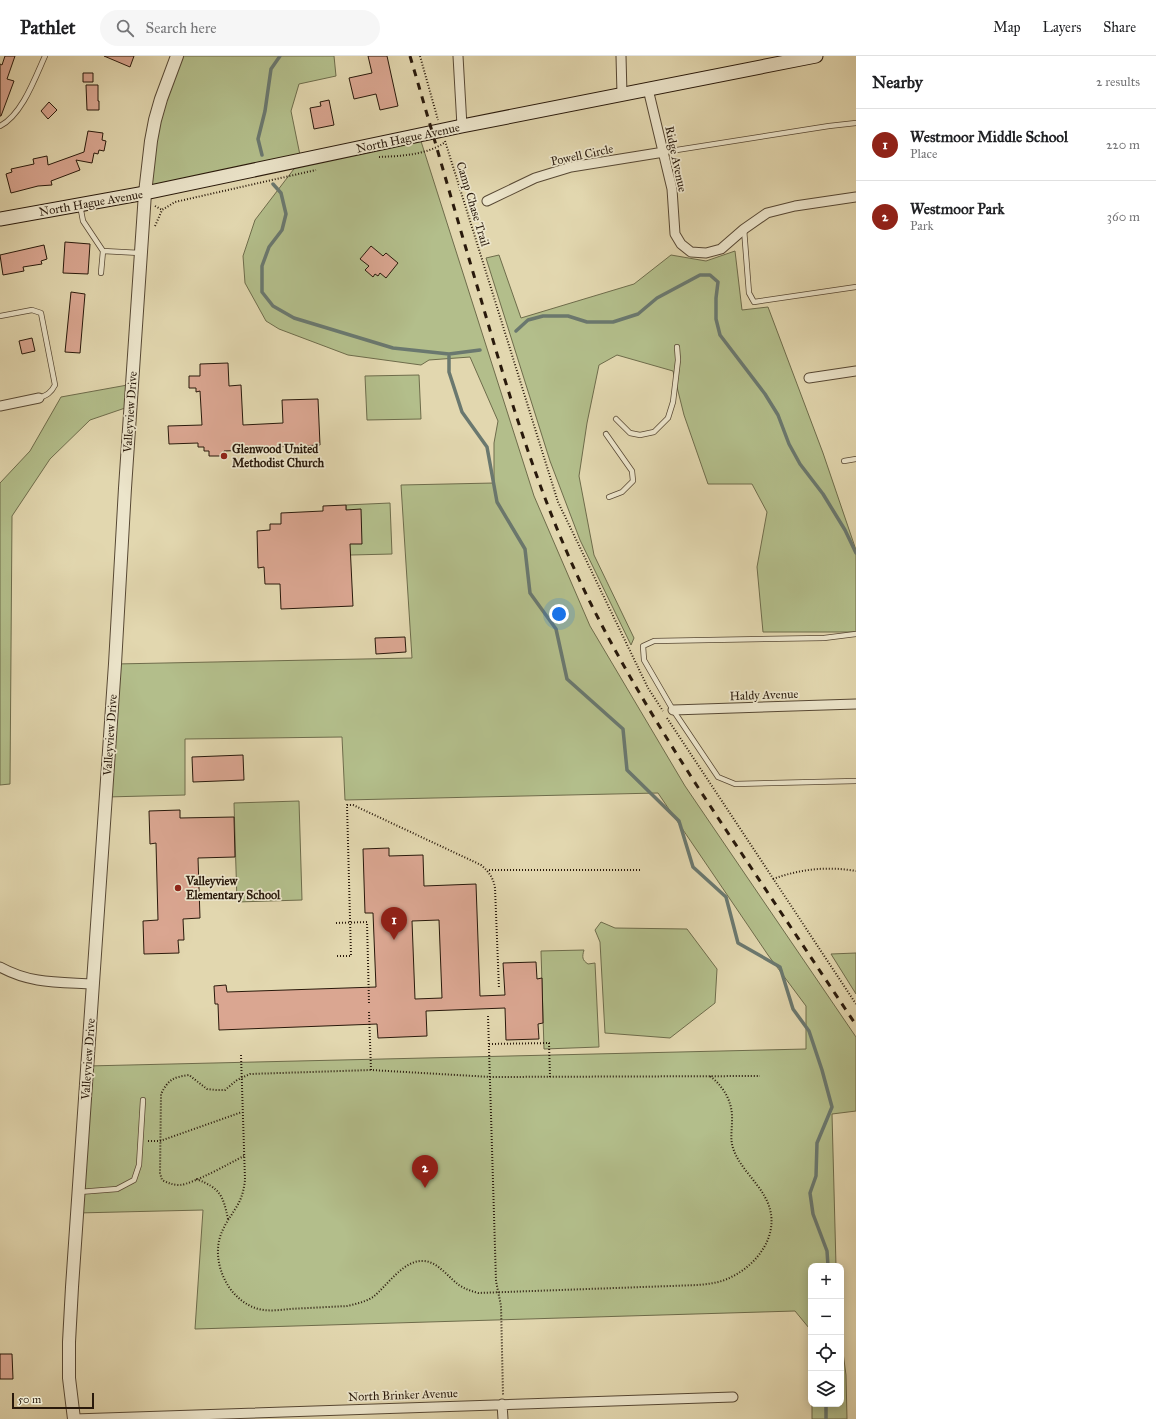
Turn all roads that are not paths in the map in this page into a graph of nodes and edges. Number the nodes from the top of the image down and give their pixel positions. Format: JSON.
{"nodes":[{"id":1,"x":45,"y":56,"type":"edge"},
{"id":2,"x":177,"y":56,"type":"edge"},
{"id":3,"x":458,"y":56,"type":"edge"},
{"id":4,"x":621,"y":56,"type":"edge"},
{"id":5,"x":816,"y":56,"type":"edge"},
{"id":6,"x":791,"y":58,"type":"edge"},
{"id":7,"x":648,"y":88,"type":"junction"},
{"id":8,"x":622,"y":94,"type":"junction"},
{"id":9,"x":856,"y":123,"type":"edge"},
{"id":10,"x":0,"y":126,"type":"edge"},
{"id":11,"x":462,"y":126,"type":"junction"},
{"id":12,"x":664,"y":152,"type":"junction"},
{"id":13,"x":145,"y":193,"type":"junction"},
{"id":14,"x":856,"y":197,"type":"edge"},
{"id":15,"x":487,"y":201,"type":"dead end"},
{"id":16,"x":80,"y":204,"type":"junction"},
{"id":17,"x":0,"y":219,"type":"edge"},
{"id":18,"x":744,"y":229,"type":"junction"},
{"id":19,"x":103,"y":251,"type":"junction"},
{"id":20,"x":141,"y":253,"type":"junction"},
{"id":21,"x":102,"y":273,"type":"dead end"},
{"id":22,"x":856,"y":287,"type":"edge"},
{"id":23,"x":0,"y":316,"type":"edge"},
{"id":24,"x":677,"y":347,"type":"dead end"},
{"id":25,"x":856,"y":371,"type":"edge"},
{"id":26,"x":809,"y":378,"type":"dead end"},
{"id":27,"x":39,"y":398,"type":"joint"},
{"id":28,"x":0,"y":406,"type":"edge"},
{"id":29,"x":616,"y":419,"type":"dead end"},
{"id":30,"x":606,"y":434,"type":"dead end"},
{"id":31,"x":856,"y":459,"type":"edge"},
{"id":32,"x":844,"y":461,"type":"dead end"},
{"id":33,"x":609,"y":497,"type":"dead end"},
{"id":34,"x":856,"y":634,"type":"edge"},
{"id":35,"x":856,"y":704,"type":"edge"},
{"id":36,"x":673,"y":710,"type":"junction"},
{"id":37,"x":856,"y":781,"type":"edge"},
{"id":38,"x":0,"y":967,"type":"edge"},
{"id":39,"x":93,"y":984,"type":"junction"},
{"id":40,"x":143,"y":1100,"type":"dead end"},
{"id":41,"x":79,"y":1192,"type":"junction"},
{"id":42,"x":733,"y":1397,"type":"dead end"},
{"id":43,"x":502,"y":1404,"type":"junction"},
{"id":44,"x":74,"y":1419,"type":"edge"},
{"id":45,"x":502,"y":1419,"type":"edge"}],
"edges":[{"from":1,"to":10,"type":"lane"},
{"from":2,"to":13,"type":"street","name":"Valleyview Drive"},
{"from":3,"to":11,"type":"street"},
{"from":4,"to":8,"type":"street"},
{"from":5,"to":6,"type":"main road","name":"North Hague Avenue"},
{"from":6,"to":7,"type":"main road","name":"North Hague Avenue"},
{"from":7,"to":8,"type":"main road","name":"North Hague Avenue"},
{"from":7,"to":12,"type":"street","name":"Ridge Avenue"},
{"from":8,"to":11,"type":"main road","name":"North Hague Avenue"},
{"from":9,"to":12,"type":"lane"},
{"from":11,"to":13,"type":"main road","name":"North Hague Avenue"},
{"from":12,"to":15,"type":"street","name":"Powell Circle"},
{"from":12,"to":18,"type":"street","name":"Ridge Avenue"},
{"from":13,"to":16,"type":"main road","name":"North Hague Avenue"},
{"from":13,"to":20,"type":"street","name":"Valleyview Drive"},
{"from":14,"to":18,"type":"street"},
{"from":16,"to":17,"type":"main road","name":"North Hague Avenue"},
{"from":16,"to":19,"type":"lane"},
{"from":18,"to":22,"type":"lane"},
{"from":19,"to":20,"type":"lane"},
{"from":19,"to":21,"type":"lane"},
{"from":20,"to":39,"type":"street","name":"Valleyview Drive"},
{"from":23,"to":27,"type":"lane"},
{"from":24,"to":29,"type":"lane"},
{"from":25,"to":26,"type":"street"},
{"from":27,"to":28,"type":"street"},
{"from":30,"to":33,"type":"lane"},
{"from":31,"to":32,"type":"lane"},
{"from":34,"to":36,"type":"lane"},
{"from":35,"to":36,"type":"street","name":"Haldy Avenue"},
{"from":36,"to":37,"type":"lane"},
{"from":38,"to":39,"type":"street"},
{"from":39,"to":41,"type":"street","name":"Valleyview Drive"},
{"from":40,"to":41,"type":"lane"},
{"from":41,"to":44,"type":"street","name":"Valleyview Drive"},
{"from":42,"to":43,"type":"street","name":"North Brinker Avenue"},
{"from":43,"to":44,"type":"street","name":"North Brinker Avenue"},
{"from":43,"to":45,"type":"street"}]}
